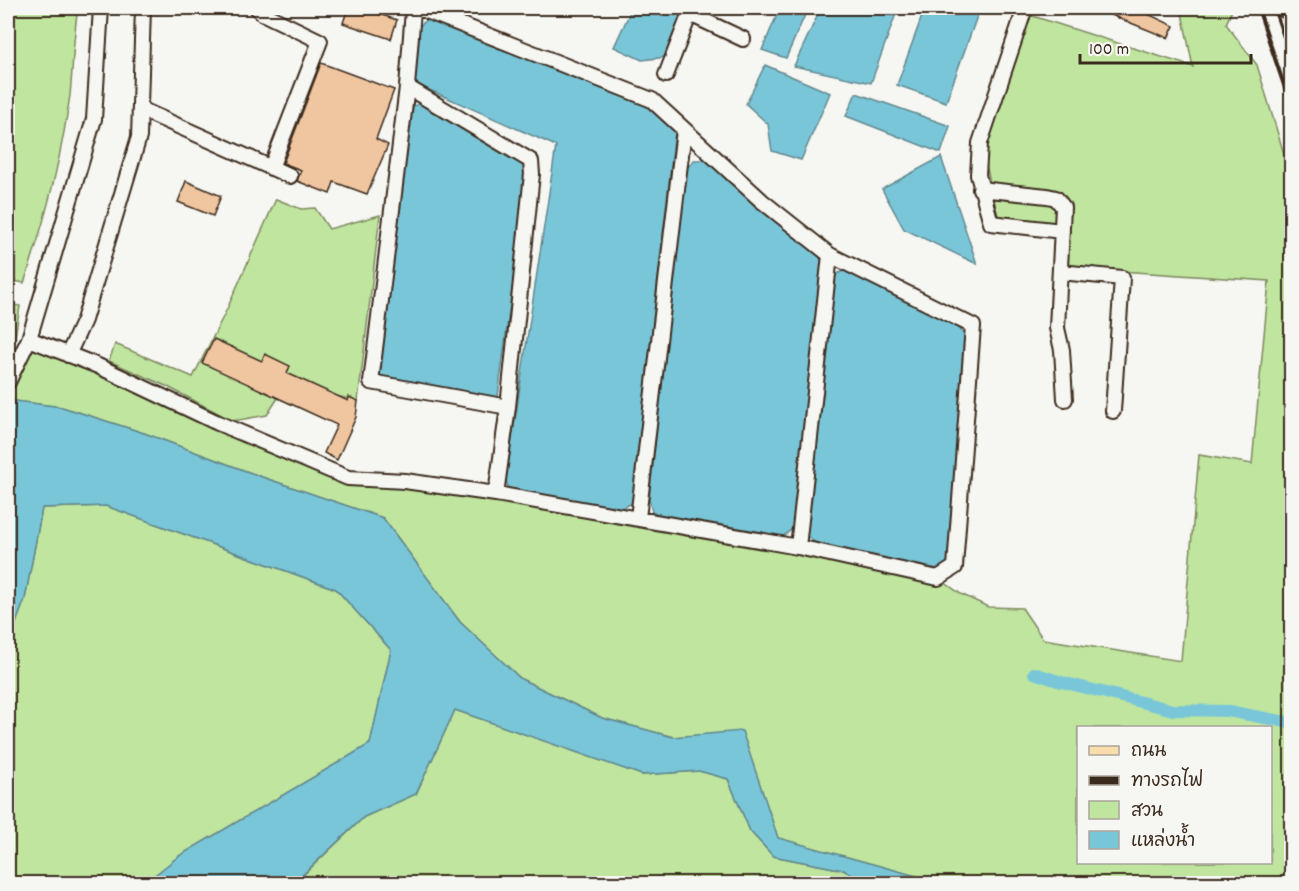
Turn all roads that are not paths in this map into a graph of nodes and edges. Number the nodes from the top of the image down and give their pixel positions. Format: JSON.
{"nodes":[{"id":1,"x":101,"y":8,"type":"edge"},
{"id":2,"x":143,"y":8,"type":"edge"},
{"id":3,"x":257,"y":8,"type":"edge"},
{"id":4,"x":1025,"y":8,"type":"edge"},
{"id":5,"x":1284,"y":8,"type":"edge"},
{"id":6,"x":691,"y":11,"type":"edge"},
{"id":7,"x":1292,"y":11,"type":"edge"},
{"id":8,"x":743,"y":39,"type":"dead end"},
{"id":9,"x":666,"y":75,"type":"dead end"},
{"id":10,"x":407,"y":87,"type":"junction"},
{"id":11,"x":140,"y":109,"type":"junction"},
{"id":12,"x":684,"y":130,"type":"junction"},
{"id":13,"x":271,"y":168,"type":"junction"},
{"id":14,"x":290,"y":176,"type":"dead end"},
{"id":15,"x":980,"y":189,"type":"junction"},
{"id":16,"x":1062,"y":231,"type":"junction"},
{"id":17,"x":830,"y":255,"type":"junction"},
{"id":18,"x":1060,"y":272,"type":"junction"},
{"id":19,"x":29,"y":339,"type":"junction"},
{"id":20,"x":68,"y":355,"type":"junction"},
{"id":21,"x":8,"y":381,"type":"edge"},
{"id":22,"x":1065,"y":399,"type":"dead end"},
{"id":23,"x":508,"y":407,"type":"junction"},
{"id":24,"x":1113,"y":411,"type":"dead end"},
{"id":25,"x":496,"y":494,"type":"junction"},
{"id":26,"x":638,"y":518,"type":"junction"},
{"id":27,"x":798,"y":548,"type":"junction"}],
"edges":[{"from":1,"to":19,"type":"street"},
{"from":2,"to":11,"type":"street"},
{"from":3,"to":13,"type":"street"},
{"from":4,"to":15,"type":"street"},
{"from":5,"to":7,"type":"main road"},
{"from":6,"to":8,"type":"street"},
{"from":6,"to":9,"type":"street"},
{"from":10,"to":12,"type":"street"},
{"from":10,"to":23,"type":"street"},
{"from":10,"to":23,"type":"street"},
{"from":11,"to":13,"type":"street"},
{"from":11,"to":20,"type":"street"},
{"from":12,"to":17,"type":"street"},
{"from":12,"to":26,"type":"street"},
{"from":13,"to":14,"type":"street"},
{"from":15,"to":16,"type":"street"},
{"from":15,"to":16,"type":"street"},
{"from":16,"to":18,"type":"street"},
{"from":17,"to":27,"type":"street"},
{"from":17,"to":27,"type":"street"},
{"from":18,"to":22,"type":"street"},
{"from":18,"to":24,"type":"street"},
{"from":19,"to":20,"type":"street"},
{"from":19,"to":21,"type":"street"},
{"from":20,"to":25,"type":"street"},
{"from":23,"to":25,"type":"street"},
{"from":25,"to":26,"type":"street"},
{"from":26,"to":27,"type":"street"}]}
